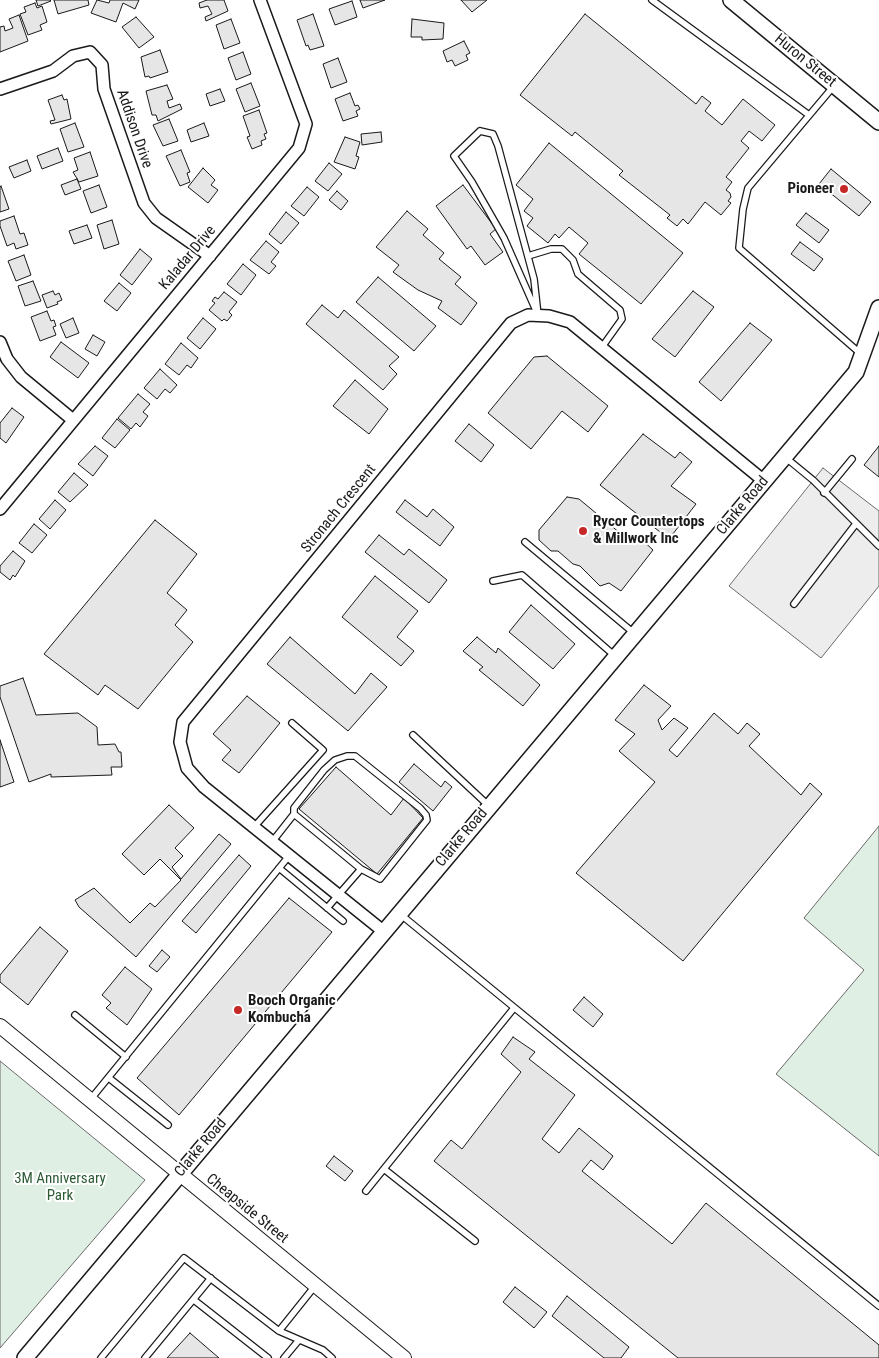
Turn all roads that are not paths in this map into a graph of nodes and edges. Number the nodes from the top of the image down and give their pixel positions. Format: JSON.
{"nodes":[{"id":1,"x":260,"y":0,"type":"edge"},
{"id":2,"x":652,"y":0,"type":"edge"},
{"id":3,"x":731,"y":0,"type":"edge"},
{"id":4,"x":835,"y":85,"type":"junction"},
{"id":5,"x":0,"y":89,"type":"edge"},
{"id":6,"x":809,"y":115,"type":"junction"},
{"id":7,"x":878,"y":122,"type":"edge"},
{"id":8,"x":210,"y":256,"type":"junction"},
{"id":9,"x":528,"y":256,"type":"junction"},
{"id":10,"x":879,"y":308,"type":"edge"},
{"id":11,"x":538,"y":315,"type":"junction"},
{"id":12,"x":0,"y":342,"type":"edge"},
{"id":13,"x":602,"y":347,"type":"junction"},
{"id":14,"x":862,"y":355,"type":"junction"},
{"id":15,"x":73,"y":420,"type":"junction"},
{"id":16,"x":785,"y":457,"type":"junction"},
{"id":17,"x":852,"y":460,"type":"dead end"},
{"id":18,"x":764,"y":481,"type":"junction"},
{"id":19,"x":824,"y":493,"type":"junction"},
{"id":20,"x":0,"y":509,"type":"edge"},
{"id":21,"x":855,"y":525,"type":"junction"},
{"id":22,"x":525,"y":542,"type":"dead end"},
{"id":23,"x":879,"y":546,"type":"edge"},
{"id":24,"x":493,"y":581,"type":"dead end"},
{"id":25,"x":794,"y":604,"type":"dead end"},
{"id":26,"x":635,"y":634,"type":"junction"},
{"id":27,"x":616,"y":656,"type":"junction"},
{"id":28,"x":292,"y":723,"type":"dead end"},
{"id":29,"x":413,"y":735,"type":"dead end"},
{"id":30,"x":489,"y":806,"type":"junction"},
{"id":31,"x":294,"y":814,"type":"junction"},
{"id":32,"x":254,"y":827,"type":"junction"},
{"id":33,"x":272,"y":842,"type":"junction"},
{"id":34,"x":289,"y":856,"type":"junction"},
{"id":35,"x":279,"y":868,"type":"junction"},
{"id":36,"x":361,"y":869,"type":"junction"},
{"id":37,"x":338,"y":895,"type":"junction"},
{"id":38,"x":327,"y":908,"type":"junction"},
{"id":39,"x":399,"y":913,"type":"junction"},
{"id":40,"x":343,"y":921,"type":"dead end"},
{"id":41,"x":383,"y":931,"type":"junction"},
{"id":42,"x":514,"y":1008,"type":"junction"},
{"id":43,"x":75,"y":1014,"type":"dead end"},
{"id":44,"x":0,"y":1026,"type":"edge"},
{"id":45,"x":126,"y":1057,"type":"junction"},
{"id":46,"x":109,"y":1078,"type":"junction"},
{"id":47,"x":90,"y":1101,"type":"junction"},
{"id":48,"x":168,"y":1125,"type":"dead end"},
{"id":49,"x":384,"y":1170,"type":"junction"},
{"id":50,"x":179,"y":1174,"type":"junction"},
{"id":51,"x":366,"y":1191,"type":"dead end"},
{"id":52,"x":474,"y":1241,"type":"dead end"},
{"id":53,"x":211,"y":1278,"type":"junction"},
{"id":54,"x":315,"y":1285,"type":"junction"},
{"id":55,"x":194,"y":1300,"type":"junction"},
{"id":56,"x":879,"y":1306,"type":"edge"},
{"id":57,"x":279,"y":1331,"type":"junction"},
{"id":58,"x":299,"y":1340,"type":"junction"},
{"id":59,"x":25,"y":1358,"type":"edge"},
{"id":60,"x":101,"y":1358,"type":"edge"},
{"id":61,"x":145,"y":1358,"type":"edge"},
{"id":62,"x":268,"y":1358,"type":"edge"},
{"id":63,"x":284,"y":1358,"type":"edge"},
{"id":64,"x":332,"y":1358,"type":"edge"},
{"id":65,"x":404,"y":1358,"type":"edge"}],
"edges":[{"from":1,"to":8,"type":"street","name":"Kaladar Drive"},
{"from":2,"to":6,"type":"lane"},
{"from":3,"to":4,"type":"main road","name":"Huron Street"},
{"from":4,"to":6,"type":"lane"},
{"from":4,"to":7,"type":"main road","name":"Huron Street"},
{"from":5,"to":8,"type":"street","name":"Addison Drive"},
{"from":6,"to":14,"type":"lane"},
{"from":8,"to":15,"type":"street","name":"Kaladar Drive"},
{"from":9,"to":11,"type":"lane"},
{"from":9,"to":11,"type":"lane"},
{"from":9,"to":13,"type":"lane"},
{"from":10,"to":14,"type":"main road","name":"Clarke Road"},
{"from":11,"to":13,"type":"street","name":"Stronach Crescent"},
{"from":11,"to":32,"type":"street","name":"Stronach Crescent"},
{"from":12,"to":15,"type":"street"},
{"from":13,"to":18,"type":"street","name":"Stronach Crescent"},
{"from":14,"to":16,"type":"main road","name":"Clarke Road"},
{"from":15,"to":20,"type":"street","name":"Kaladar Drive"},
{"from":16,"to":18,"type":"main road","name":"Clarke Road"},
{"from":16,"to":19,"type":"lane"},
{"from":17,"to":19,"type":"lane"},
{"from":18,"to":26,"type":"main road","name":"Clarke Road"},
{"from":19,"to":21,"type":"lane"},
{"from":21,"to":23,"type":"lane"},
{"from":21,"to":25,"type":"lane"},
{"from":22,"to":26,"type":"lane"},
{"from":24,"to":27,"type":"lane"},
{"from":26,"to":27,"type":"main road","name":"Clarke Road"},
{"from":27,"to":30,"type":"main road","name":"Clarke Road"},
{"from":28,"to":32,"type":"lane"},
{"from":29,"to":30,"type":"lane"},
{"from":30,"to":39,"type":"main road","name":"Clarke Road"},
{"from":31,"to":33,"type":"lane"},
{"from":31,"to":36,"type":"lane"},
{"from":31,"to":36,"type":"lane"},
{"from":32,"to":33,"type":"street","name":"Stronach Crescent"},
{"from":33,"to":34,"type":"street","name":"Stronach Crescent"},
{"from":34,"to":35,"type":"lane"},
{"from":34,"to":37,"type":"street","name":"Stronach Crescent"},
{"from":35,"to":38,"type":"lane"},
{"from":35,"to":45,"type":"lane"},
{"from":36,"to":37,"type":"lane"},
{"from":37,"to":38,"type":"lane"},
{"from":37,"to":41,"type":"street","name":"Stronach Crescent"},
{"from":38,"to":40,"type":"lane"},
{"from":39,"to":41,"type":"main road","name":"Clarke Road"},
{"from":39,"to":42,"type":"lane"},
{"from":41,"to":50,"type":"main road","name":"Clarke Road"},
{"from":42,"to":49,"type":"lane"},
{"from":42,"to":56,"type":"lane"},
{"from":43,"to":45,"type":"lane"},
{"from":44,"to":47,"type":"street","name":"Cheapside Street"},
{"from":45,"to":46,"type":"lane"},
{"from":46,"to":47,"type":"lane"},
{"from":46,"to":48,"type":"lane"},
{"from":47,"to":50,"type":"street","name":"Cheapside Street"},
{"from":49,"to":51,"type":"lane"},
{"from":49,"to":52,"type":"lane"},
{"from":50,"to":54,"type":"street","name":"Cheapside Street"},
{"from":50,"to":59,"type":"main road","name":"Clarke Road"},
{"from":53,"to":55,"type":"lane"},
{"from":53,"to":57,"type":"lane"},
{"from":53,"to":60,"type":"lane"},
{"from":54,"to":57,"type":"lane"},
{"from":54,"to":65,"type":"street","name":"Cheapside Street"},
{"from":55,"to":61,"type":"lane"},
{"from":55,"to":62,"type":"lane"},
{"from":57,"to":58,"type":"lane"},
{"from":58,"to":63,"type":"lane"},
{"from":58,"to":64,"type":"lane"}]}
